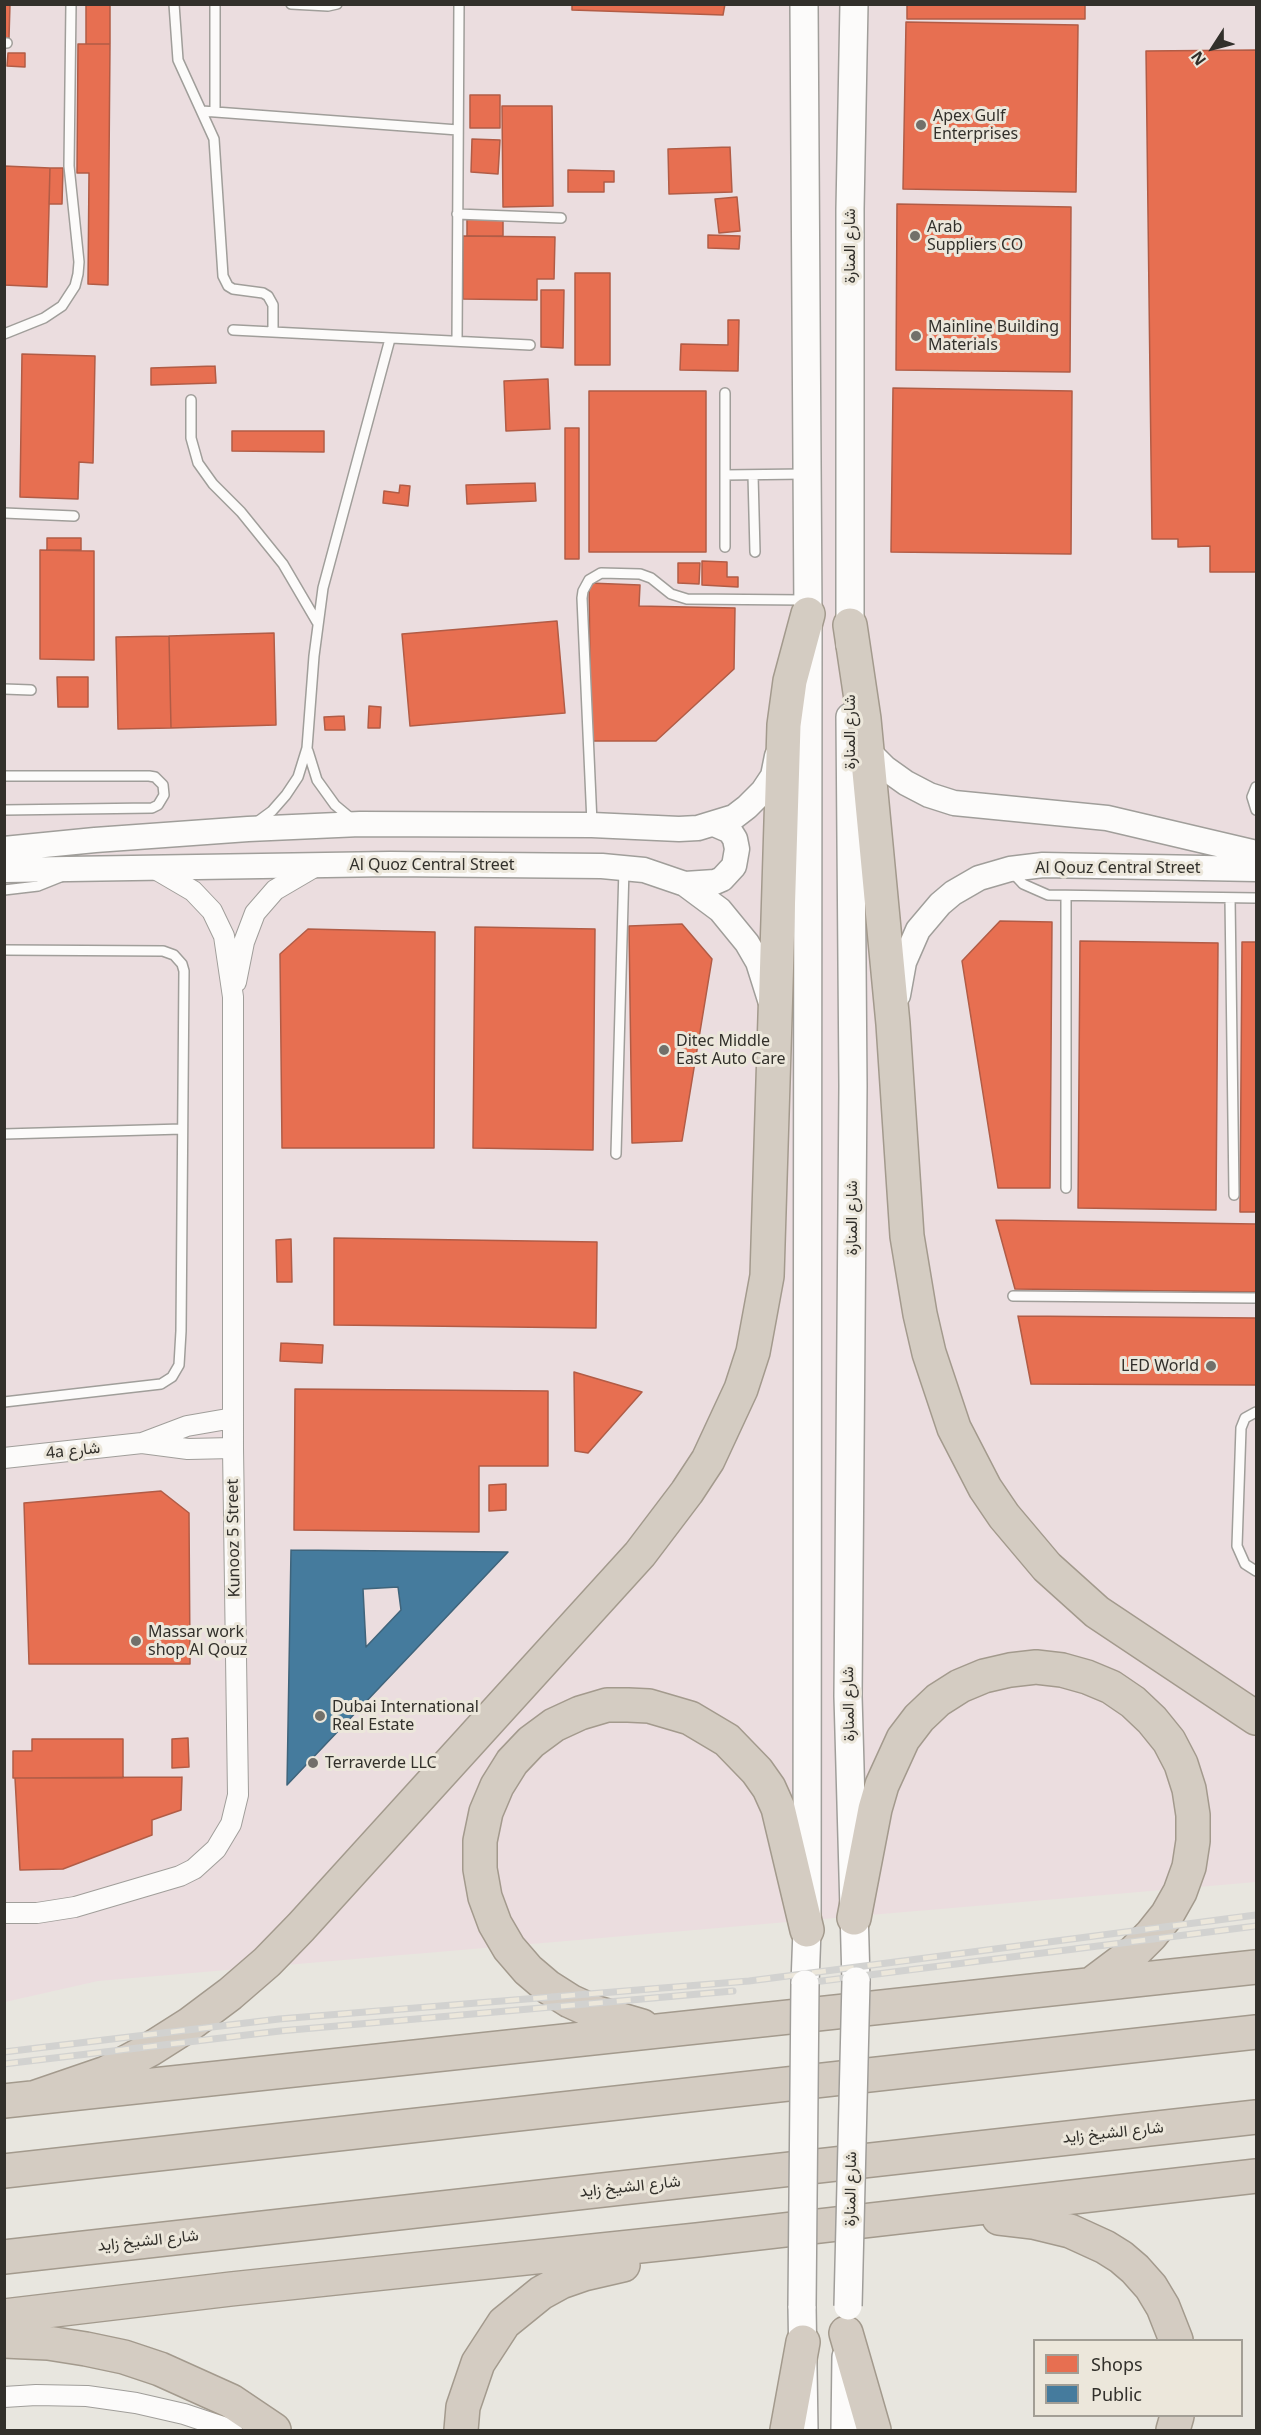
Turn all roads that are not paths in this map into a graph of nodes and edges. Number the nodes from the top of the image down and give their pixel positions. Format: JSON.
{"nodes":[{"id":1,"x":71,"y":4,"type":"edge"},
{"id":2,"x":174,"y":4,"type":"edge"},
{"id":3,"x":215,"y":4,"type":"edge"},
{"id":4,"x":291,"y":4,"type":"edge"},
{"id":5,"x":337,"y":4,"type":"edge"},
{"id":6,"x":459,"y":4,"type":"edge"},
{"id":7,"x":804,"y":4,"type":"edge"},
{"id":8,"x":854,"y":4,"type":"edge"},
{"id":9,"x":202,"y":111,"type":"junction"},
{"id":10,"x":215,"y":112,"type":"junction"},
{"id":11,"x":458,"y":130,"type":"junction"},
{"id":12,"x":458,"y":214,"type":"junction"},
{"id":13,"x":561,"y":218,"type":"dead end"},
{"id":14,"x":233,"y":330,"type":"dead end"},
{"id":15,"x":273,"y":333,"type":"junction"},
{"id":16,"x":4,"y":334,"type":"edge"},
{"id":17,"x":390,"y":339,"type":"junction"},
{"id":18,"x":457,"y":341,"type":"junction"},
{"id":19,"x":530,"y":345,"type":"dead end"},
{"id":20,"x":724,"y":393,"type":"dead end"},
{"id":21,"x":191,"y":400,"type":"dead end"},
{"id":22,"x":808,"y":474,"type":"junction"},
{"id":23,"x":725,"y":475,"type":"junction"},
{"id":24,"x":753,"y":475,"type":"junction"},
{"id":25,"x":4,"y":513,"type":"edge"},
{"id":26,"x":74,"y":516,"type":"dead end"},
{"id":27,"x":725,"y":547,"type":"dead end"},
{"id":28,"x":754,"y":552,"type":"dead end"},
{"id":29,"x":808,"y":607,"type":"junction"},
{"id":30,"x":318,"y":622,"type":"junction"},
{"id":31,"x":850,"y":625,"type":"junction"},
{"id":32,"x":4,"y":689,"type":"edge"},
{"id":33,"x":31,"y":690,"type":"dead end"},
{"id":34,"x":784,"y":724,"type":"junction"},
{"id":35,"x":308,"y":748,"type":"junction"},
{"id":36,"x":867,"y":750,"type":"junction"},
{"id":37,"x":4,"y":776,"type":"edge"},
{"id":38,"x":1257,"y":787,"type":"edge"},
{"id":39,"x":4,"y":810,"type":"edge"},
{"id":40,"x":1257,"y":810,"type":"edge"},
{"id":41,"x":360,"y":824,"type":"junction"},
{"id":42,"x":592,"y":825,"type":"junction"},
{"id":43,"x":714,"y":825,"type":"junction"},
{"id":44,"x":248,"y":829,"type":"junction"},
{"id":45,"x":4,"y":849,"type":"edge"},
{"id":46,"x":1257,"y":853,"type":"edge"},
{"id":47,"x":318,"y":864,"type":"junction"},
{"id":48,"x":150,"y":866,"type":"junction"},
{"id":49,"x":624,"y":867,"type":"junction"},
{"id":50,"x":75,"y":869,"type":"junction"},
{"id":51,"x":1010,"y":869,"type":"junction"},
{"id":52,"x":1257,"y":869,"type":"edge"},
{"id":53,"x":4,"y":870,"type":"edge"},
{"id":54,"x":685,"y":885,"type":"junction"},
{"id":55,"x":4,"y":890,"type":"edge"},
{"id":56,"x":1066,"y":896,"type":"junction"},
{"id":57,"x":1230,"y":898,"type":"junction"},
{"id":58,"x":1257,"y":898,"type":"edge"},
{"id":59,"x":4,"y":950,"type":"edge"},
{"id":60,"x":233,"y":996,"type":"junction"},
{"id":61,"x":775,"y":1023,"type":"junction"},
{"id":62,"x":893,"y":1024,"type":"junction"},
{"id":63,"x":182,"y":1129,"type":"junction"},
{"id":64,"x":4,"y":1134,"type":"edge"},
{"id":65,"x":616,"y":1154,"type":"dead end"},
{"id":66,"x":1066,"y":1188,"type":"dead end"},
{"id":67,"x":1234,"y":1195,"type":"dead end"},
{"id":68,"x":1013,"y":1296,"type":"dead end"},
{"id":69,"x":1257,"y":1298,"type":"edge"},
{"id":70,"x":4,"y":1402,"type":"edge"},
{"id":71,"x":1257,"y":1412,"type":"edge"},
{"id":72,"x":233,"y":1418,"type":"junction"},
{"id":73,"x":142,"y":1443,"type":"junction"},
{"id":74,"x":233,"y":1448,"type":"junction"},
{"id":75,"x":4,"y":1458,"type":"edge"},
{"id":76,"x":1257,"y":1571,"type":"edge"},
{"id":77,"x":1257,"y":1718,"type":"edge"},
{"id":78,"x":4,"y":1913,"type":"edge"},
{"id":79,"x":854,"y":1918,"type":"junction"},
{"id":80,"x":807,"y":1930,"type":"junction"},
{"id":81,"x":1257,"y":1967,"type":"edge"},
{"id":82,"x":1093,"y":1983,"type":"junction"},
{"id":83,"x":662,"y":2031,"type":"junction"},
{"id":84,"x":1257,"y":2032,"type":"edge"},
{"id":85,"x":19,"y":2100,"type":"edge"},
{"id":86,"x":1257,"y":2117,"type":"edge"},
{"id":87,"x":4,"y":2171,"type":"edge"},
{"id":88,"x":1257,"y":2176,"type":"edge"},
{"id":89,"x":943,"y":2212,"type":"junction"},
{"id":90,"x":697,"y":2240,"type":"junction"},
{"id":91,"x":4,"y":2257,"type":"edge"},
{"id":92,"x":4,"y":2316,"type":"edge"},
{"id":93,"x":847,"y":2320,"type":"junction"},
{"id":94,"x":1176,"y":2339,"type":"edge"},
{"id":95,"x":4,"y":2341,"type":"edge"},
{"id":96,"x":803,"y":2342,"type":"junction"},
{"id":97,"x":4,"y":2397,"type":"edge"},
{"id":98,"x":232,"y":2430,"type":"edge"},
{"id":99,"x":274,"y":2430,"type":"edge"},
{"id":100,"x":461,"y":2430,"type":"edge"},
{"id":101,"x":787,"y":2430,"type":"edge"},
{"id":102,"x":804,"y":2430,"type":"edge"},
{"id":103,"x":845,"y":2430,"type":"edge"},
{"id":104,"x":874,"y":2430,"type":"edge"}],
"edges":[{"from":1,"to":16,"type":"lane"},
{"from":2,"to":9,"type":"lane"},
{"from":3,"to":10,"type":"lane"},
{"from":4,"to":5,"type":"lane"},
{"from":6,"to":11,"type":"lane"},
{"from":7,"to":22,"type":"main road"},
{"from":8,"to":31,"type":"main road","name":"شارع المنارة"},
{"from":9,"to":10,"type":"lane"},
{"from":9,"to":15,"type":"lane"},
{"from":10,"to":11,"type":"lane"},
{"from":11,"to":12,"type":"lane"},
{"from":12,"to":13,"type":"lane"},
{"from":12,"to":18,"type":"lane"},
{"from":14,"to":15,"type":"lane"},
{"from":15,"to":17,"type":"lane"},
{"from":17,"to":18,"type":"lane"},
{"from":17,"to":30,"type":"lane"},
{"from":18,"to":19,"type":"lane"},
{"from":20,"to":23,"type":"lane"},
{"from":21,"to":30,"type":"lane"},
{"from":22,"to":24,"type":"lane"},
{"from":22,"to":29,"type":"main road"},
{"from":23,"to":24,"type":"lane"},
{"from":23,"to":27,"type":"lane"},
{"from":24,"to":28,"type":"lane"},
{"from":25,"to":26,"type":"lane"},
{"from":29,"to":34,"type":"highway"},
{"from":29,"to":42,"type":"lane"},
{"from":29,"to":80,"type":"main road"},
{"from":30,"to":35,"type":"lane"},
{"from":31,"to":36,"type":"highway"},
{"from":31,"to":79,"type":"main road","name":"شارع المنارة"},
{"from":32,"to":33,"type":"lane"},
{"from":34,"to":43,"type":"street"},
{"from":34,"to":61,"type":"highway"},
{"from":35,"to":41,"type":"lane"},
{"from":35,"to":44,"type":"lane"},
{"from":36,"to":46,"type":"street","name":"Al Qouz Central Street"},
{"from":36,"to":62,"type":"highway"},
{"from":37,"to":39,"type":"lane"},
{"from":38,"to":40,"type":"lane"},
{"from":41,"to":42,"type":"street"},
{"from":41,"to":44,"type":"street"},
{"from":42,"to":43,"type":"street"},
{"from":43,"to":54,"type":"street"},
{"from":44,"to":45,"type":"street"},
{"from":47,"to":48,"type":"street","name":"Al Quoz Central Street"},
{"from":47,"to":49,"type":"street","name":"Al Quoz Central Street"},
{"from":47,"to":60,"type":"street","name":"Kunooz 5 Street"},
{"from":48,"to":50,"type":"street","name":"Al Quoz Central Street"},
{"from":48,"to":60,"type":"street","name":"Kunooz 5 Street"},
{"from":49,"to":54,"type":"street","name":"Al Quoz Central Street"},
{"from":49,"to":65,"type":"lane"},
{"from":50,"to":53,"type":"street","name":"Al Quoz Central Street"},
{"from":50,"to":55,"type":"lane"},
{"from":51,"to":52,"type":"street","name":"Al Qouz Central Street"},
{"from":51,"to":56,"type":"lane"},
{"from":51,"to":62,"type":"street","name":"Al Qouz Central Street"},
{"from":54,"to":61,"type":"street","name":"Al Quoz Central Street"},
{"from":56,"to":57,"type":"lane"},
{"from":56,"to":66,"type":"lane"},
{"from":57,"to":58,"type":"lane"},
{"from":57,"to":67,"type":"lane"},
{"from":59,"to":63,"type":"lane"},
{"from":60,"to":72,"type":"street","name":"Kunooz 5 Street"},
{"from":61,"to":85,"type":"highway"},
{"from":62,"to":77,"type":"highway"},
{"from":63,"to":64,"type":"lane"},
{"from":63,"to":70,"type":"lane"},
{"from":68,"to":69,"type":"lane"},
{"from":71,"to":76,"type":"lane"},
{"from":72,"to":73,"type":"street","name":"4a شارع"},
{"from":72,"to":74,"type":"street","name":"Kunooz 5 Street"},
{"from":73,"to":74,"type":"street","name":"4a شارع"},
{"from":73,"to":75,"type":"street","name":"4a شارع"},
{"from":74,"to":78,"type":"street","name":"Kunooz 5 Street"},
{"from":79,"to":82,"type":"highway"},
{"from":79,"to":93,"type":"main road","name":"شارع المنارة","bridge":true},
{"from":80,"to":83,"type":"highway"},
{"from":80,"to":96,"type":"main road","bridge":true},
{"from":81,"to":82,"type":"highway"},
{"from":82,"to":83,"type":"highway"},
{"from":83,"to":85,"type":"highway"},
{"from":84,"to":87,"type":"highway"},
{"from":86,"to":91,"type":"highway","name":"شارع الشيخ زايد"},
{"from":88,"to":89,"type":"highway"},
{"from":89,"to":90,"type":"highway"},
{"from":89,"to":94,"type":"highway"},
{"from":90,"to":92,"type":"highway"},
{"from":90,"to":100,"type":"highway"},
{"from":93,"to":103,"type":"main road","name":"شارع المنارة"},
{"from":93,"to":104,"type":"highway"},
{"from":95,"to":99,"type":"highway"},
{"from":96,"to":101,"type":"highway"},
{"from":96,"to":102,"type":"main road"},
{"from":97,"to":98,"type":"street"}]}
